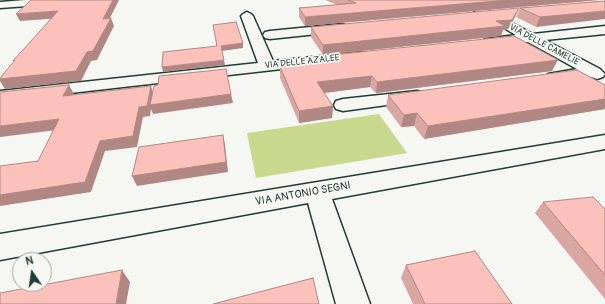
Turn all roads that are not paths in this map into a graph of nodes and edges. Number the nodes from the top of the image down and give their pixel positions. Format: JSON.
{"nodes":[{"id":1,"x":70,"y":0,"type":"edge"},
{"id":2,"x":461,"y":0,"type":"edge"},
{"id":3,"x":466,"y":0,"type":"edge"},
{"id":4,"x":0,"y":5,"type":"edge"},
{"id":5,"x":511,"y":13,"type":"edge"},
{"id":6,"x":488,"y":15,"type":"junction"},
{"id":7,"x":247,"y":16,"type":"dead end"},
{"id":8,"x":464,"y":17,"type":"edge"},
{"id":9,"x":355,"y":27,"type":"edge"},
{"id":10,"x":605,"y":30,"type":"edge"},
{"id":11,"x":270,"y":35,"type":"dead end"},
{"id":12,"x":530,"y":38,"type":"junction"},
{"id":13,"x":476,"y":44,"type":"edge"},
{"id":14,"x":376,"y":54,"type":"edge"},
{"id":15,"x":267,"y":66,"type":"junction"},
{"id":16,"x":600,"y":75,"type":"edge"},
{"id":17,"x":539,"y":79,"type":"edge"},
{"id":18,"x":429,"y":94,"type":"edge"},
{"id":19,"x":0,"y":96,"type":"edge"},
{"id":20,"x":343,"y":105,"type":"dead end"},
{"id":21,"x":605,"y":142,"type":"edge"},
{"id":22,"x":317,"y":192,"type":"junction"},
{"id":23,"x":0,"y":246,"type":"edge"},
{"id":24,"x":353,"y":304,"type":"edge"}],
"edges":[{"from":1,"to":4,"type":"street"},
{"from":2,"to":3,"type":"street"},
{"from":2,"to":6,"type":"street","name":"VIA DELLE CAMELIE"},
{"from":5,"to":6,"type":"street"},
{"from":6,"to":8,"type":"street"},
{"from":6,"to":12,"type":"street","name":"VIA DELLE CAMELIE"},
{"from":7,"to":15,"type":"street"},
{"from":9,"to":11,"type":"street"},
{"from":10,"to":12,"type":"street"},
{"from":12,"to":13,"type":"street"},
{"from":12,"to":16,"type":"street","name":"VIA DELLE CAMELIE"},
{"from":14,"to":15,"type":"street","name":"VIA DELLE AZALEE"},
{"from":15,"to":19,"type":"street","name":"VIA DELLE AZALEE"},
{"from":16,"to":17,"type":"street"},
{"from":18,"to":20,"type":"street"},
{"from":21,"to":22,"type":"street","name":"VIA ANTONIO SEGNI"},
{"from":22,"to":23,"type":"street","name":"VIA ANTONIO SEGNI"},
{"from":22,"to":24,"type":"street"}]}
